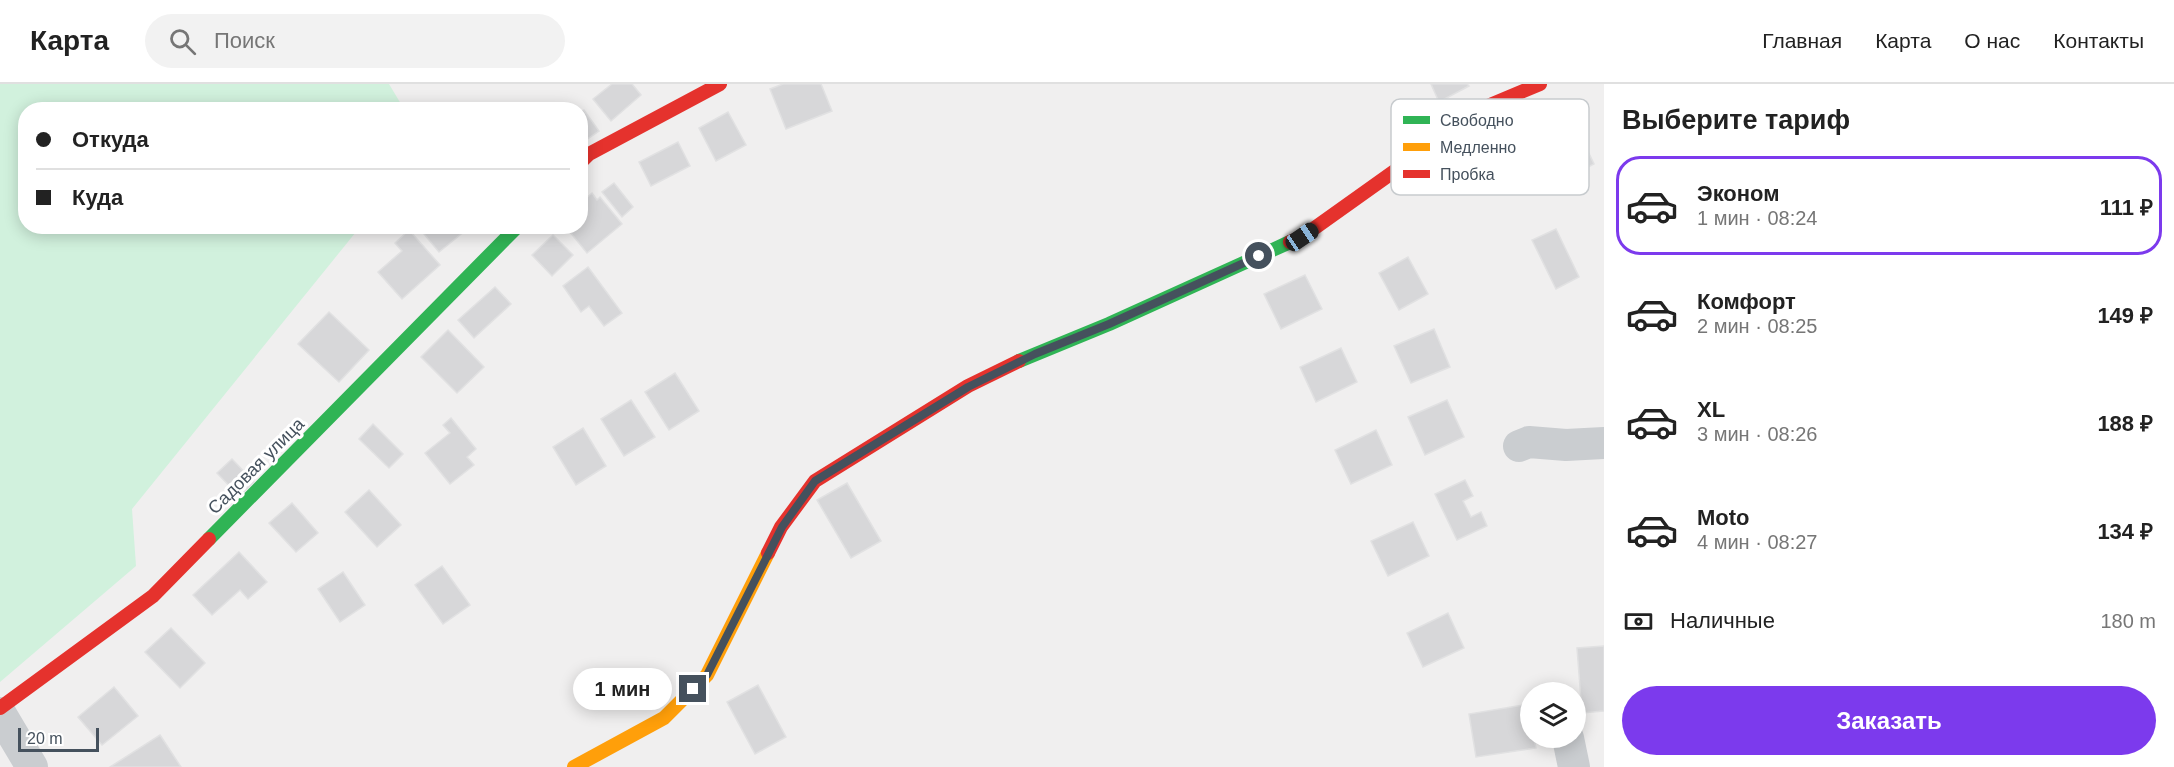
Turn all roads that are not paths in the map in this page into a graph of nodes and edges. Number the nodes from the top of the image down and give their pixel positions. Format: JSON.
{"nodes":[{"id":1,"x":720,"y":84,"type":"edge"},
{"id":2,"x":1540,"y":84,"type":"edge"},
{"id":3,"x":1504,"y":99,"type":"edge"},
{"id":4,"x":588,"y":155,"type":"edge"},
{"id":5,"x":1391,"y":174,"type":"edge"},
{"id":6,"x":510,"y":234,"type":"edge"},
{"id":7,"x":1604,"y":443,"type":"edge"},
{"id":8,"x":1519,"y":446,"type":"dead end"},
{"id":9,"x":0,"y":708,"type":"edge"},
{"id":10,"x":0,"y":713,"type":"edge"},
{"id":11,"x":1570,"y":748,"type":"edge"},
{"id":12,"x":32,"y":767,"type":"edge"},
{"id":13,"x":574,"y":767,"type":"edge"},
{"id":14,"x":1574,"y":767,"type":"edge"}],
"edges":[{"from":1,"to":4,"type":"street"},
{"from":2,"to":3,"type":"street"},
{"from":5,"to":13,"type":"street"},
{"from":6,"to":9,"type":"street","name":"Садовая улица"},
{"from":7,"to":8,"type":"street"},
{"from":10,"to":12,"type":"street"},
{"from":11,"to":14,"type":"street"}]}
